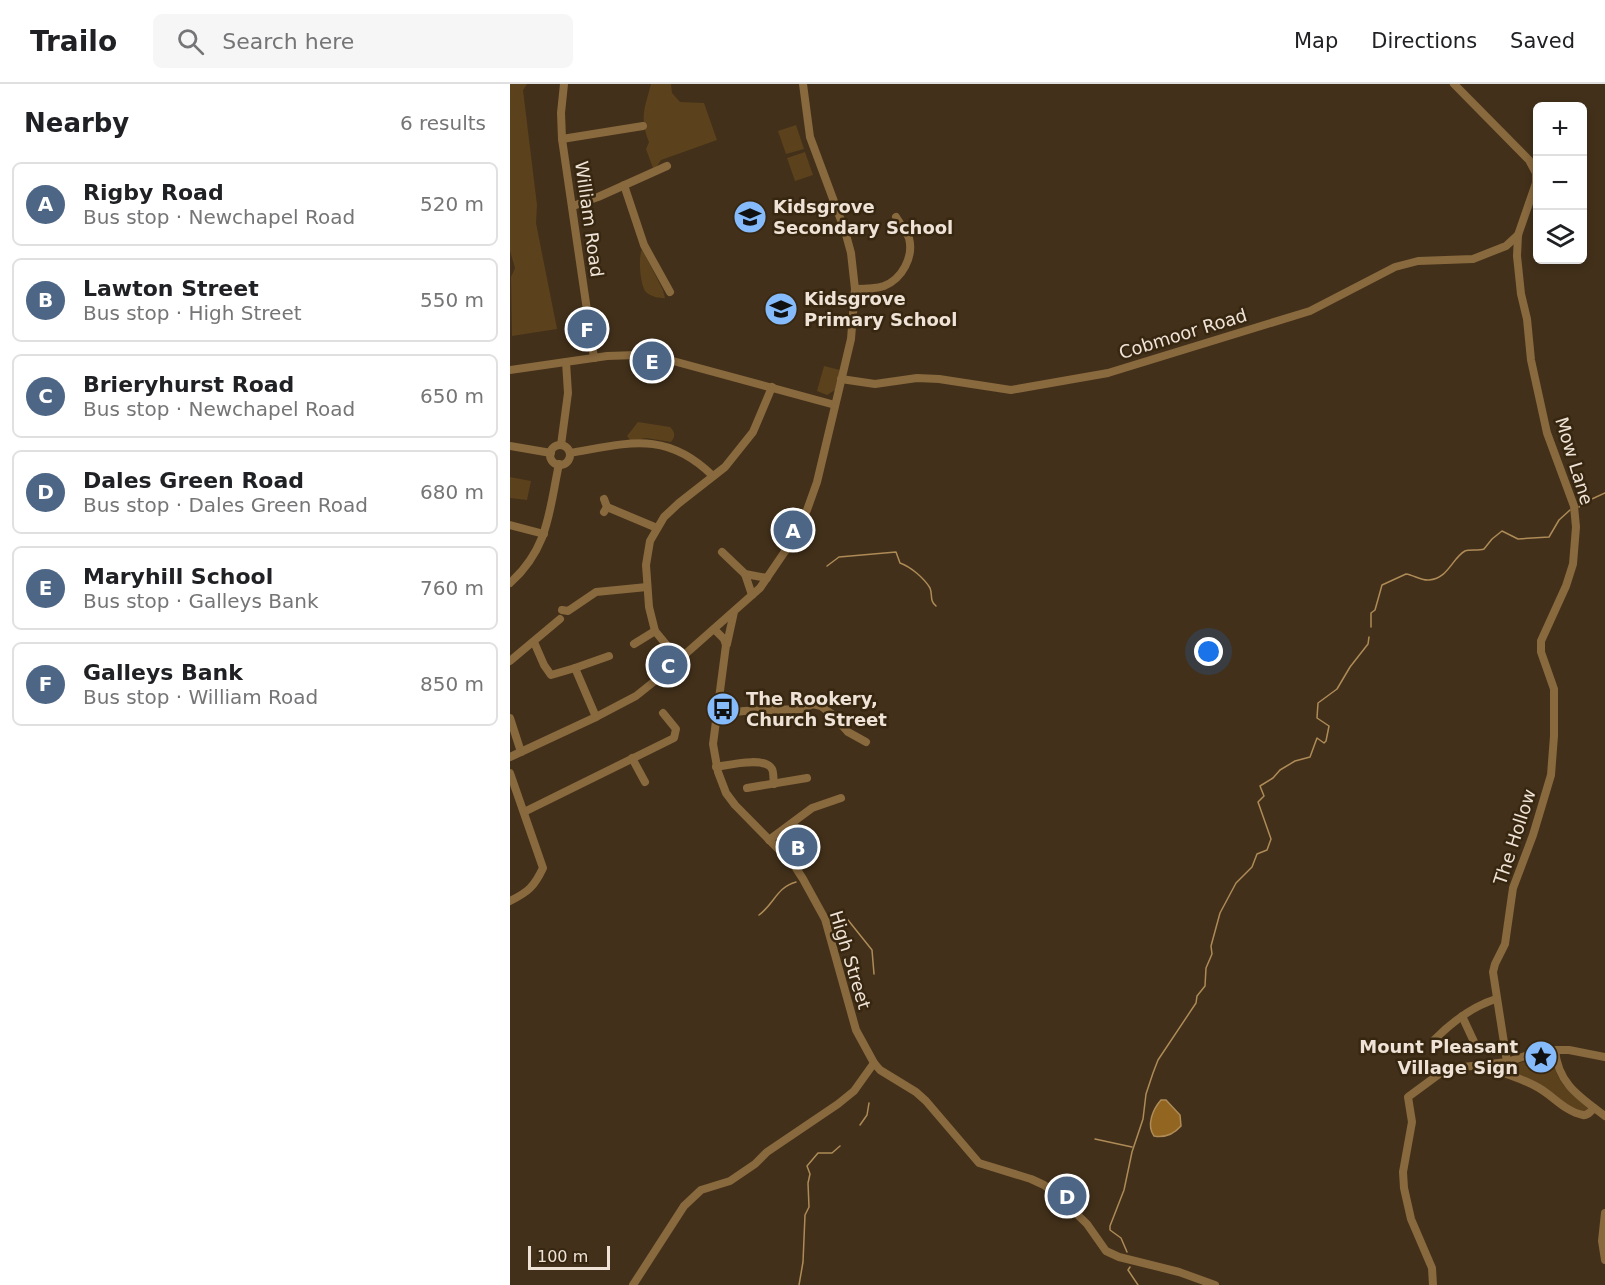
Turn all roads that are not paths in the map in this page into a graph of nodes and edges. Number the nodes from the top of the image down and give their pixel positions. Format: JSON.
{"nodes":[{"id":1,"x":564,"y":84,"type":"edge"},
{"id":2,"x":803,"y":84,"type":"edge"},
{"id":3,"x":1454,"y":84,"type":"edge"},
{"id":4,"x":643,"y":126,"type":"dead end"},
{"id":5,"x":562,"y":138,"type":"junction"},
{"id":6,"x":667,"y":166,"type":"dead end"},
{"id":7,"x":624,"y":185,"type":"junction"},
{"id":8,"x":573,"y":206,"type":"junction"},
{"id":9,"x":895,"y":216,"type":"dead end"},
{"id":10,"x":1518,"y":235,"type":"junction"},
{"id":11,"x":855,"y":289,"type":"junction"},
{"id":12,"x":670,"y":292,"type":"dead end"},
{"id":13,"x":594,"y":358,"type":"junction"},
{"id":14,"x":566,"y":362,"type":"junction"},
{"id":15,"x":510,"y":369,"type":"edge"},
{"id":16,"x":841,"y":379,"type":"junction"},
{"id":17,"x":772,"y":387,"type":"junction"},
{"id":18,"x":835,"y":405,"type":"junction"},
{"id":19,"x":561,"y":445,"type":"junction"},
{"id":20,"x":510,"y":446,"type":"edge"},
{"id":21,"x":551,"y":453,"type":"junction"},
{"id":22,"x":570,"y":453,"type":"junction"},
{"id":23,"x":559,"y":464,"type":"junction"},
{"id":24,"x":713,"y":476,"type":"junction"},
{"id":25,"x":605,"y":506,"type":"dead end"},
{"id":26,"x":510,"y":525,"type":"edge"},
{"id":27,"x":657,"y":528,"type":"junction"},
{"id":28,"x":544,"y":534,"type":"junction"},
{"id":29,"x":722,"y":552,"type":"dead end"},
{"id":30,"x":745,"y":574,"type":"junction"},
{"id":31,"x":767,"y":578,"type":"junction"},
{"id":32,"x":510,"y":583,"type":"edge"},
{"id":33,"x":647,"y":587,"type":"junction"},
{"id":34,"x":752,"y":595,"type":"junction"},
{"id":35,"x":735,"y":610,"type":"junction"},
{"id":36,"x":714,"y":629,"type":"junction"},
{"id":37,"x":655,"y":631,"type":"junction"},
{"id":38,"x":534,"y":642,"type":"junction"},
{"id":39,"x":634,"y":644,"type":"dead end"},
{"id":40,"x":726,"y":645,"type":"junction"},
{"id":41,"x":609,"y":656,"type":"dead end"},
{"id":42,"x":679,"y":660,"type":"junction"},
{"id":43,"x":510,"y":661,"type":"edge"},
{"id":44,"x":575,"y":668,"type":"junction"},
{"id":45,"x":1554,"y":689,"type":"joint"},
{"id":46,"x":663,"y":713,"type":"dead end"},
{"id":47,"x":718,"y":714,"type":"junction"},
{"id":48,"x":596,"y":717,"type":"junction"},
{"id":49,"x":510,"y":718,"type":"edge"},
{"id":50,"x":866,"y":742,"type":"dead end"},
{"id":51,"x":520,"y":752,"type":"junction"},
{"id":52,"x":510,"y":757,"type":"edge"},
{"id":53,"x":632,"y":759,"type":"junction"},
{"id":54,"x":716,"y":767,"type":"junction"},
{"id":55,"x":510,"y":773,"type":"edge"},
{"id":56,"x":807,"y":778,"type":"dead end"},
{"id":57,"x":645,"y":782,"type":"dead end"},
{"id":58,"x":774,"y":784,"type":"junction"},
{"id":59,"x":747,"y":788,"type":"dead end"},
{"id":60,"x":841,"y":798,"type":"dead end"},
{"id":61,"x":524,"y":812,"type":"junction"},
{"id":62,"x":769,"y":840,"type":"junction"},
{"id":63,"x":510,"y":901,"type":"edge"},
{"id":64,"x":1496,"y":999,"type":"junction"},
{"id":65,"x":1462,"y":1016,"type":"junction"},
{"id":66,"x":1443,"y":1043,"type":"dead end"},
{"id":67,"x":1476,"y":1046,"type":"dead end"},
{"id":68,"x":1555,"y":1050,"type":"junction"},
{"id":69,"x":1605,"y":1057,"type":"edge"},
{"id":70,"x":1507,"y":1062,"type":"junction"},
{"id":71,"x":874,"y":1063,"type":"junction"},
{"id":72,"x":1478,"y":1064,"type":"junction"},
{"id":73,"x":1594,"y":1108,"type":"junction"},
{"id":74,"x":1605,"y":1116,"type":"edge"},
{"id":75,"x":1605,"y":1213,"type":"edge"},
{"id":76,"x":1605,"y":1260,"type":"edge"},
{"id":77,"x":633,"y":1285,"type":"edge"},
{"id":78,"x":1215,"y":1285,"type":"edge"},
{"id":79,"x":1433,"y":1285,"type":"edge"}],
"edges":[{"from":1,"to":5,"type":"street","name":"William Road"},
{"from":2,"to":11,"type":"street"},
{"from":3,"to":10,"type":"street","name":"Mow Lane"},
{"from":4,"to":5,"type":"street"},
{"from":5,"to":8,"type":"street","name":"William Road"},
{"from":6,"to":7,"type":"street"},
{"from":7,"to":8,"type":"street"},
{"from":7,"to":12,"type":"street"},
{"from":8,"to":13,"type":"street","name":"William Road"},
{"from":9,"to":11,"type":"street"},
{"from":10,"to":16,"type":"street","name":"Cobmoor Road"},
{"from":10,"to":45,"type":"street","name":"Mow Lane"},
{"from":11,"to":16,"type":"street"},
{"from":13,"to":14,"type":"street"},
{"from":13,"to":17,"type":"street"},
{"from":14,"to":15,"type":"street"},
{"from":14,"to":19,"type":"street"},
{"from":16,"to":18,"type":"street"},
{"from":17,"to":18,"type":"street"},
{"from":17,"to":24,"type":"street"},
{"from":18,"to":31,"type":"street"},
{"from":19,"to":21,"type":"street"},
{"from":19,"to":22,"type":"street"},
{"from":20,"to":21,"type":"street"},
{"from":21,"to":23,"type":"street"},
{"from":22,"to":23,"type":"street"},
{"from":22,"to":24,"type":"street"},
{"from":23,"to":28,"type":"street"},
{"from":24,"to":27,"type":"street"},
{"from":25,"to":27,"type":"street"},
{"from":26,"to":28,"type":"street"},
{"from":27,"to":33,"type":"street"},
{"from":28,"to":32,"type":"street"},
{"from":29,"to":30,"type":"street"},
{"from":30,"to":31,"type":"street"},
{"from":30,"to":34,"type":"street"},
{"from":31,"to":34,"type":"street"},
{"from":33,"to":37,"type":"street"},
{"from":33,"to":38,"type":"street"},
{"from":34,"to":35,"type":"street"},
{"from":35,"to":36,"type":"street"},
{"from":35,"to":40,"type":"street","name":"High Street"},
{"from":36,"to":40,"type":"street"},
{"from":36,"to":42,"type":"street"},
{"from":37,"to":39,"type":"street"},
{"from":37,"to":42,"type":"street"},
{"from":38,"to":43,"type":"street"},
{"from":38,"to":44,"type":"street"},
{"from":40,"to":47,"type":"street","name":"High Street"},
{"from":41,"to":44,"type":"street"},
{"from":42,"to":48,"type":"street"},
{"from":44,"to":48,"type":"street"},
{"from":45,"to":64,"type":"street","name":"The Hollow"},
{"from":46,"to":53,"type":"street"},
{"from":47,"to":50,"type":"street"},
{"from":47,"to":54,"type":"street","name":"High Street"},
{"from":48,"to":51,"type":"street"},
{"from":49,"to":51,"type":"street"},
{"from":51,"to":52,"type":"street"},
{"from":53,"to":57,"type":"street"},
{"from":53,"to":61,"type":"street"},
{"from":54,"to":58,"type":"street"},
{"from":54,"to":62,"type":"street","name":"High Street"},
{"from":55,"to":61,"type":"street"},
{"from":56,"to":58,"type":"street"},
{"from":58,"to":59,"type":"street"},
{"from":60,"to":62,"type":"street"},
{"from":61,"to":63,"type":"street"},
{"from":62,"to":71,"type":"street","name":"High Street"},
{"from":64,"to":65,"type":"street"},
{"from":64,"to":70,"type":"street","name":"The Hollow"},
{"from":65,"to":66,"type":"street"},
{"from":65,"to":67,"type":"street"},
{"from":68,"to":69,"type":"street"},
{"from":68,"to":70,"type":"street"},
{"from":68,"to":73,"type":"street"},
{"from":70,"to":72,"type":"street"},
{"from":71,"to":77,"type":"street"},
{"from":71,"to":78,"type":"street"},
{"from":72,"to":73,"type":"street"},
{"from":72,"to":79,"type":"street"},
{"from":73,"to":74,"type":"street"},
{"from":75,"to":76,"type":"street"}]}
